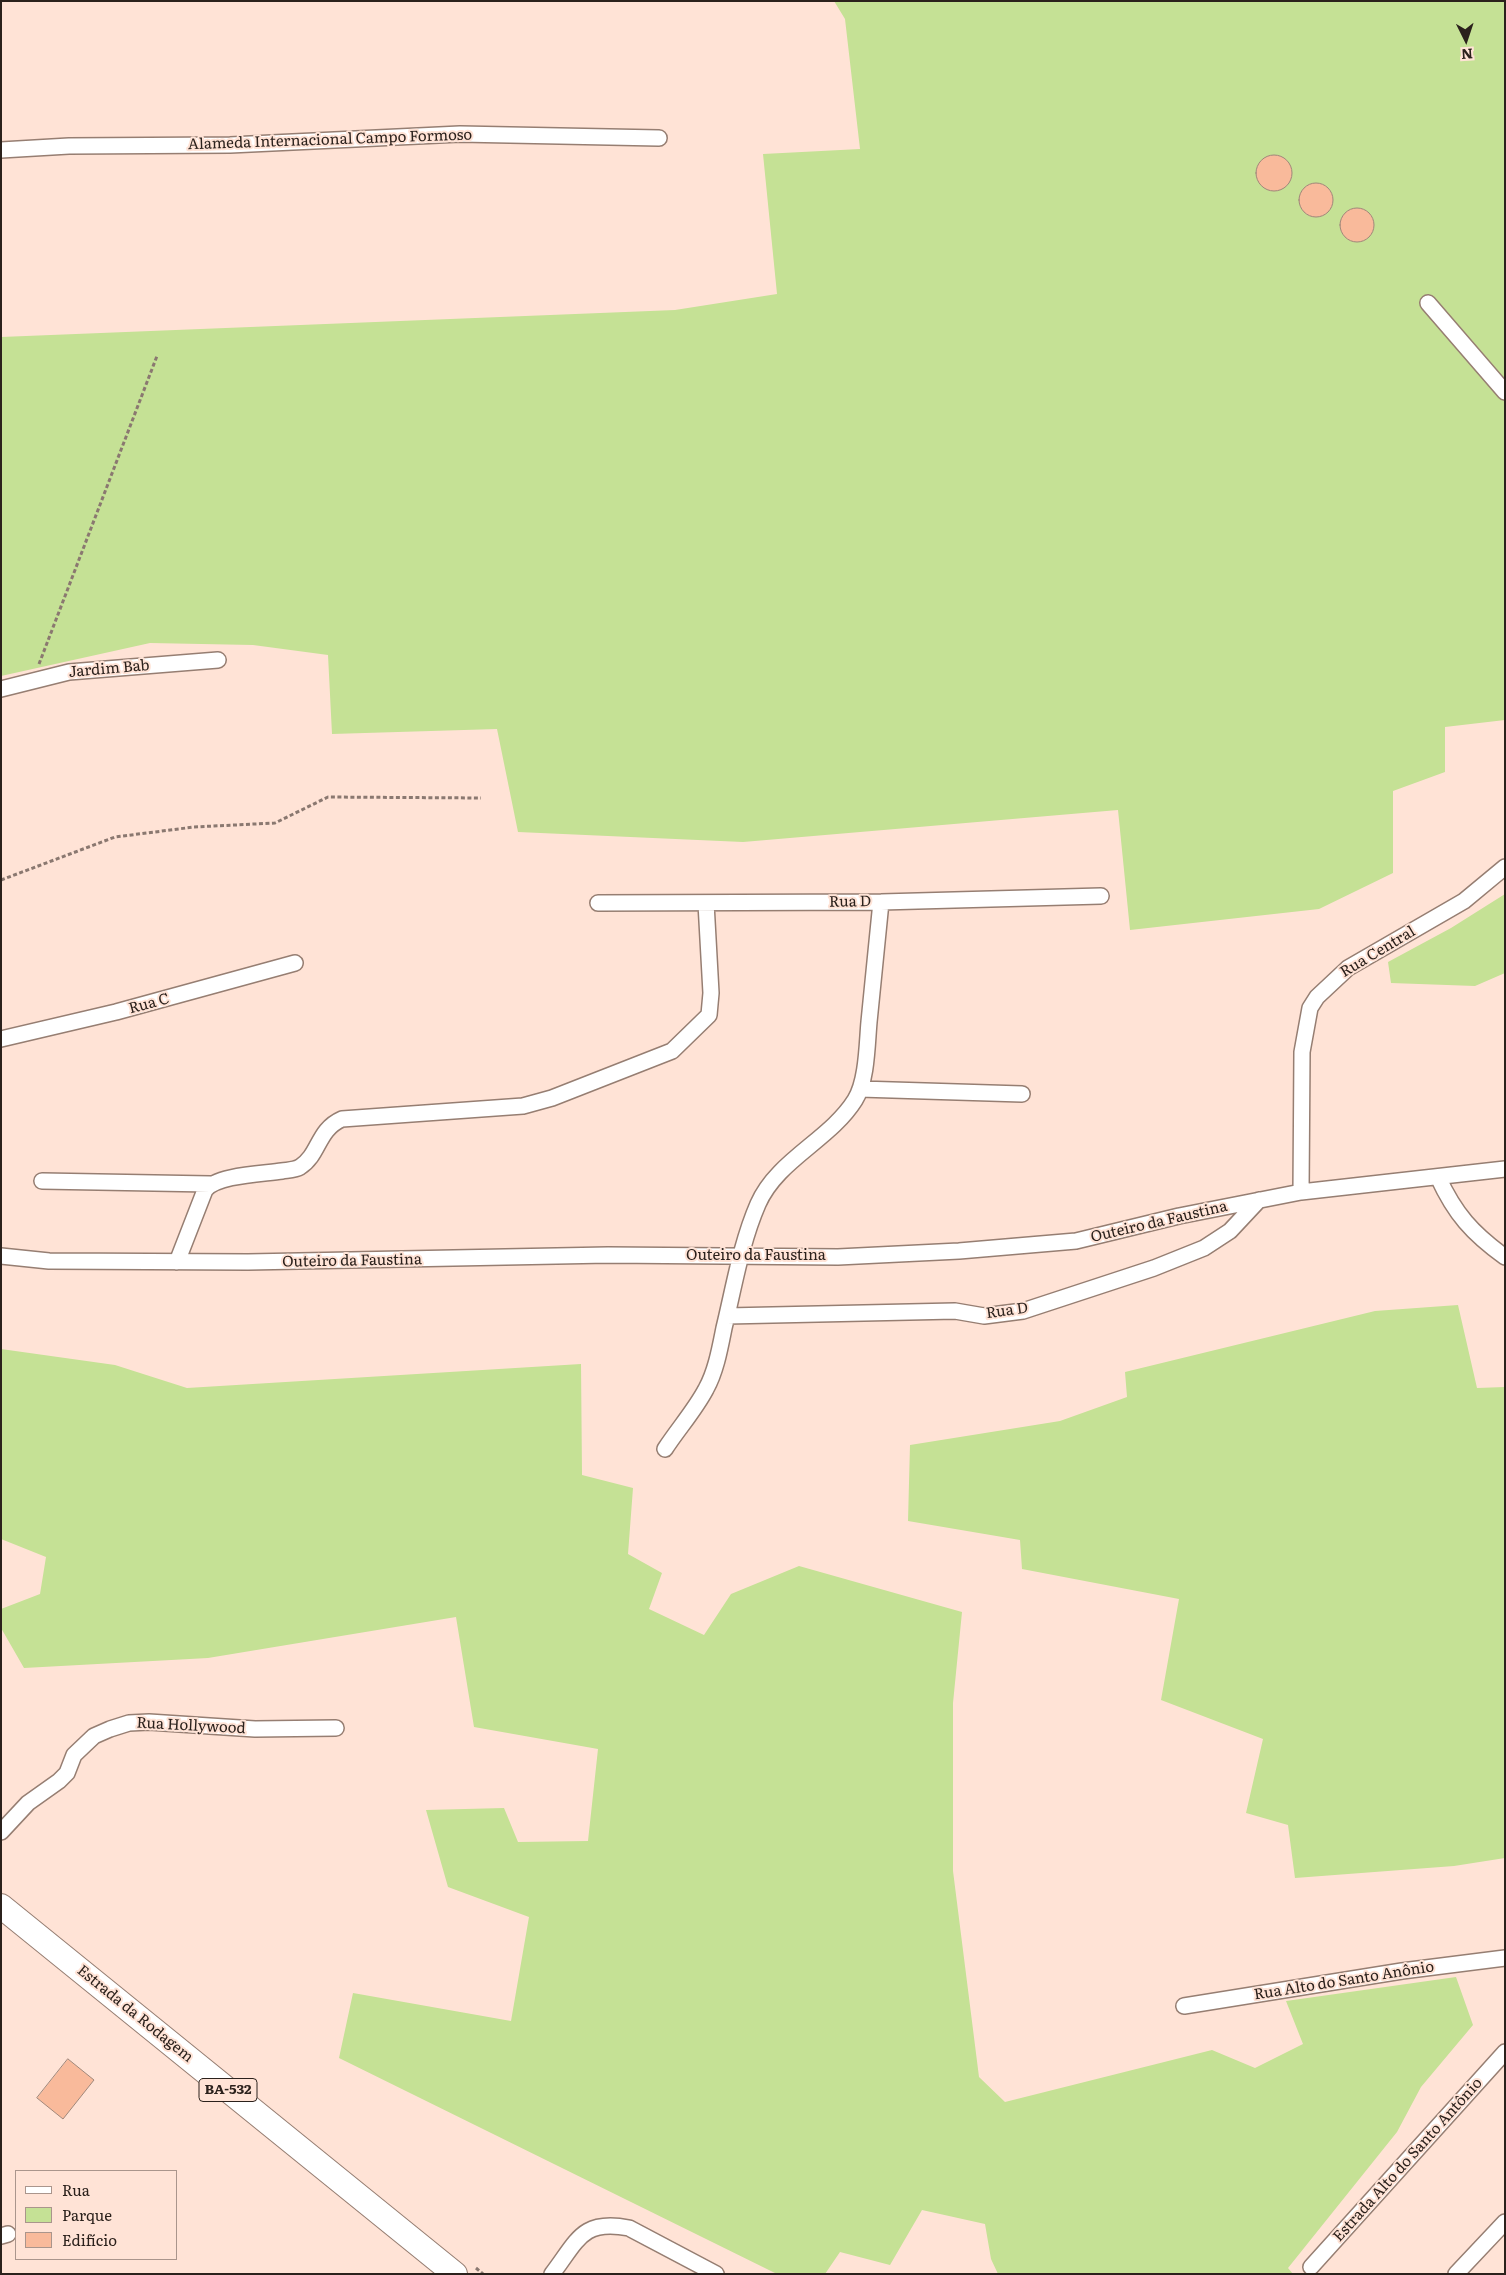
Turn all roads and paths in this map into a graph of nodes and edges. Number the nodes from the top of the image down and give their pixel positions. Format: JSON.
{"nodes":[{"id":1,"x":658,"y":138,"type":"dead end"},
{"id":2,"x":1,"y":150,"type":"edge"},
{"id":3,"x":1428,"y":303,"type":"dead end"},
{"id":4,"x":157,"y":356,"type":"dead end"},
{"id":5,"x":1505,"y":392,"type":"edge"},
{"id":6,"x":218,"y":660,"type":"dead end"},
{"id":7,"x":32,"y":681,"type":"junction"},
{"id":8,"x":1,"y":688,"type":"edge"},
{"id":9,"x":481,"y":798,"type":"dead end"},
{"id":10,"x":1505,"y":867,"type":"edge"},
{"id":11,"x":1,"y":880,"type":"edge"},
{"id":12,"x":1101,"y":896,"type":"dead end"},
{"id":13,"x":881,"y":902,"type":"junction"},
{"id":14,"x":598,"y":903,"type":"dead end"},
{"id":15,"x":706,"y":903,"type":"junction"},
{"id":16,"x":295,"y":963,"type":"dead end"},
{"id":17,"x":1,"y":1039,"type":"edge"},
{"id":18,"x":860,"y":1089,"type":"junction"},
{"id":19,"x":1022,"y":1094,"type":"dead end"},
{"id":20,"x":1505,"y":1169,"type":"edge"},
{"id":21,"x":1438,"y":1177,"type":"junction"},
{"id":22,"x":42,"y":1181,"type":"dead end"},
{"id":23,"x":210,"y":1184,"type":"junction"},
{"id":24,"x":1300,"y":1192,"type":"junction"},
{"id":25,"x":1259,"y":1200,"type":"junction"},
{"id":26,"x":1,"y":1256,"type":"edge"},
{"id":27,"x":741,"y":1257,"type":"junction"},
{"id":28,"x":1505,"y":1257,"type":"edge"},
{"id":29,"x":177,"y":1262,"type":"junction"},
{"id":30,"x":727,"y":1316,"type":"junction"},
{"id":31,"x":665,"y":1449,"type":"dead end"},
{"id":32,"x":336,"y":1728,"type":"dead end"},
{"id":33,"x":1,"y":1832,"type":"edge"},
{"id":34,"x":1,"y":1906,"type":"edge"},
{"id":35,"x":1505,"y":1958,"type":"edge"},
{"id":36,"x":1184,"y":2006,"type":"dead end"},
{"id":37,"x":1505,"y":2052,"type":"edge"},
{"id":38,"x":1505,"y":2222,"type":"edge"},
{"id":39,"x":1311,"y":2267,"type":"dead end"},
{"id":40,"x":455,"y":2274,"type":"edge"},
{"id":41,"x":552,"y":2274,"type":"edge"},
{"id":42,"x":716,"y":2274,"type":"edge"},
{"id":43,"x":1456,"y":2274,"type":"edge"}],
"edges":[{"from":1,"to":2,"type":"street","name":"Alameda Internacional Campo Formoso"},
{"from":3,"to":5,"type":"street"},
{"from":4,"to":7,"type":"path"},
{"from":6,"to":7,"type":"street","name":"Jardim Bab"},
{"from":7,"to":8,"type":"street","name":"Jardim Bab"},
{"from":9,"to":11,"type":"path"},
{"from":10,"to":24,"type":"street","name":"Rua Central"},
{"from":12,"to":13,"type":"street","name":"Rua D"},
{"from":13,"to":15,"type":"street","name":"Rua D"},
{"from":13,"to":18,"type":"street"},
{"from":14,"to":15,"type":"street","name":"Rua D"},
{"from":15,"to":23,"type":"street"},
{"from":16,"to":17,"type":"street","name":"Rua C"},
{"from":18,"to":19,"type":"street"},
{"from":18,"to":27,"type":"street"},
{"from":20,"to":21,"type":"street","name":"Outeiro da Faustina"},
{"from":21,"to":24,"type":"street","name":"Outeiro da Faustina"},
{"from":21,"to":28,"type":"street"},
{"from":22,"to":23,"type":"street"},
{"from":23,"to":29,"type":"street"},
{"from":24,"to":25,"type":"street","name":"Outeiro da Faustina"},
{"from":25,"to":27,"type":"street","name":"Outeiro da Faustina"},
{"from":25,"to":30,"type":"street","name":"Rua D"},
{"from":26,"to":29,"type":"street","name":"Outeiro da Faustina"},
{"from":27,"to":29,"type":"street","name":"Outeiro da Faustina"},
{"from":27,"to":30,"type":"street"},
{"from":30,"to":31,"type":"street"},
{"from":32,"to":33,"type":"street","name":"Rua Hollywood"},
{"from":34,"to":40,"type":"main road","name":"Estrada da Rodagem","number":"BA-532"},
{"from":35,"to":36,"type":"street","name":"Rua Alto do Santo Anônio"},
{"from":37,"to":39,"type":"street","name":"Estrada Alto do Santo Antônio"},
{"from":38,"to":43,"type":"street"},
{"from":41,"to":42,"type":"street"}]}
